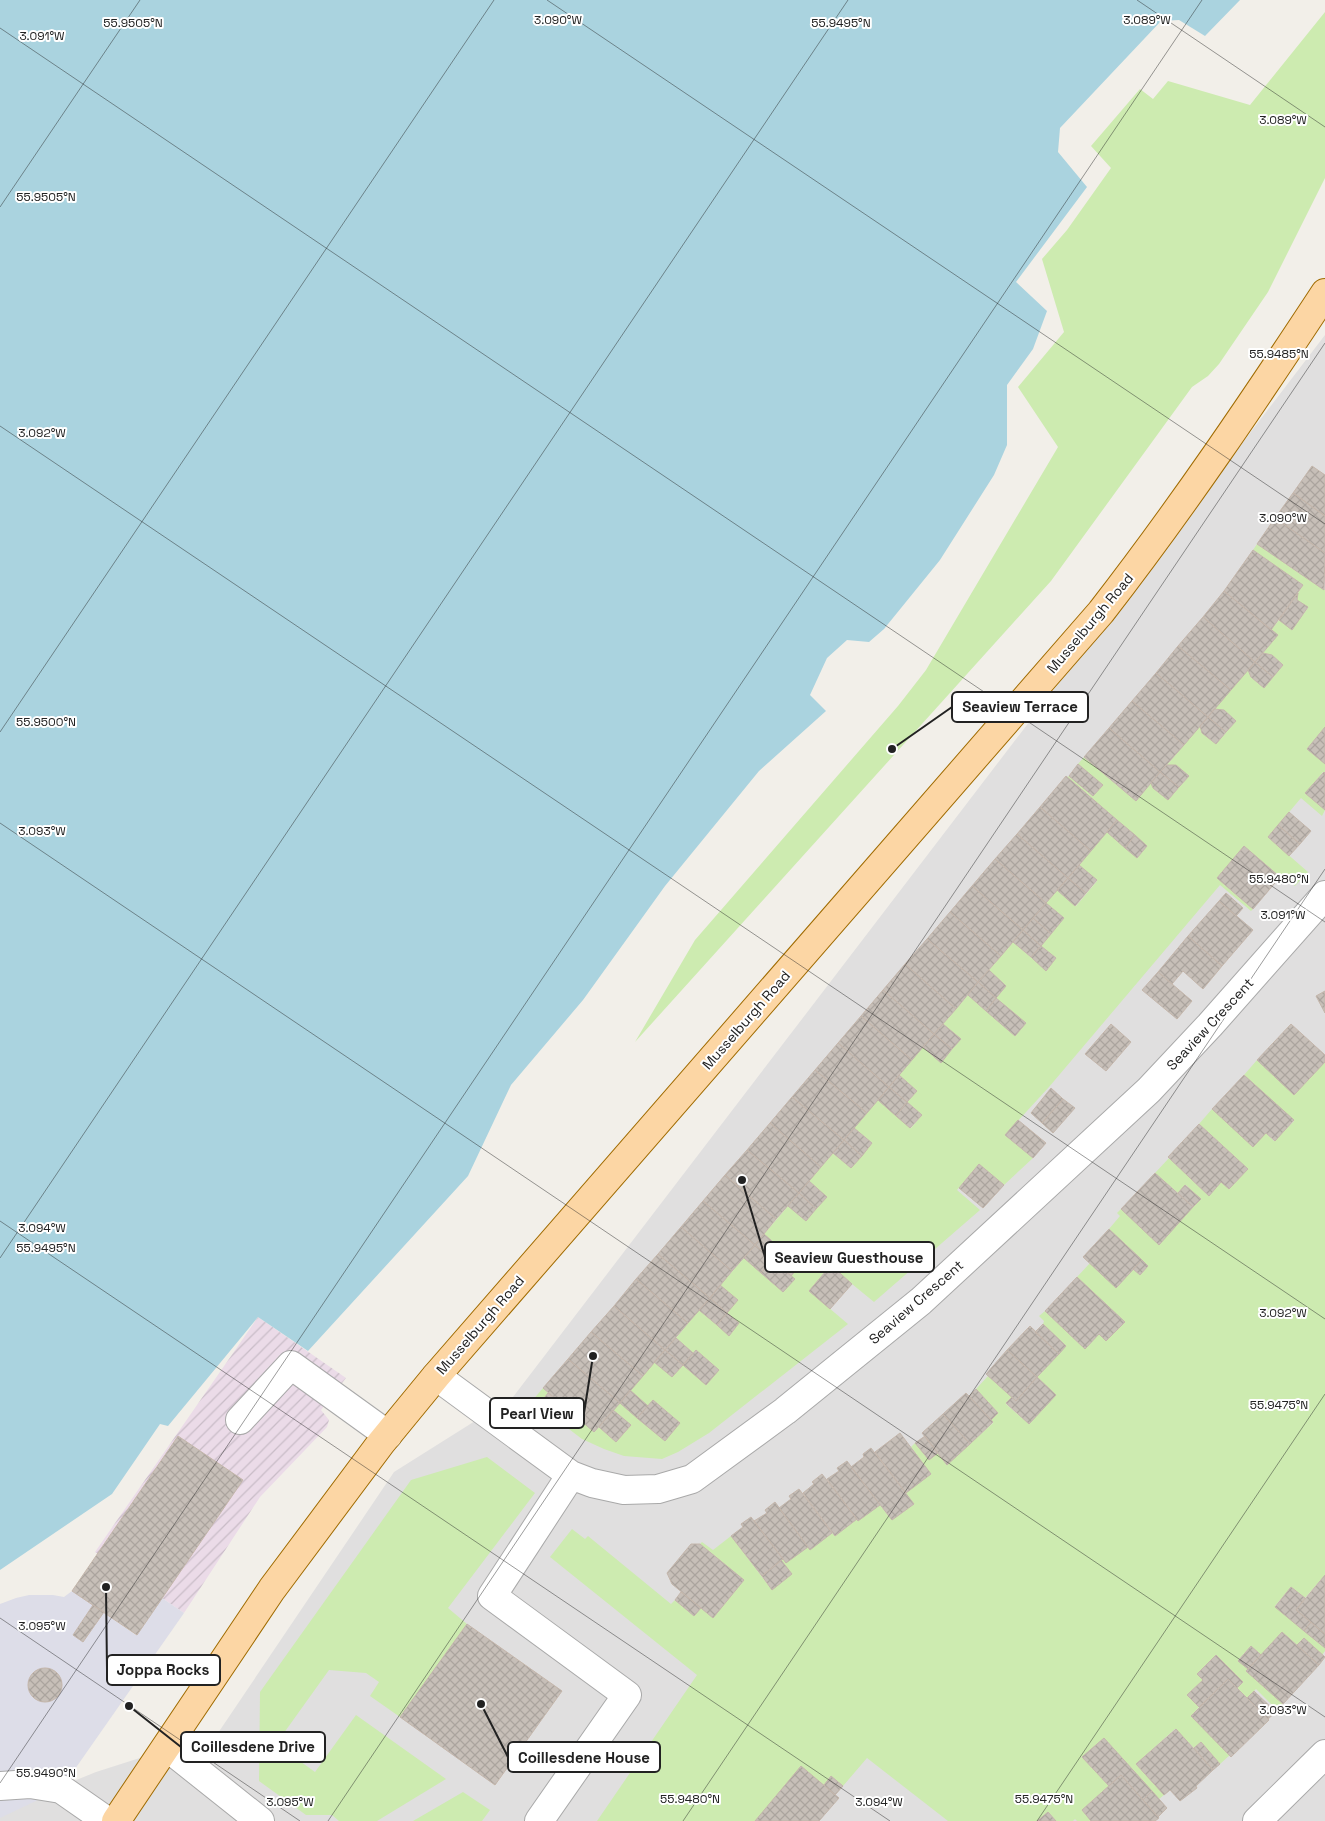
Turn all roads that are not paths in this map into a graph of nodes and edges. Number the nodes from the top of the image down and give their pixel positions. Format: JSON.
{"nodes":[{"id":1,"x":1325,"y":293,"type":"edge"},
{"id":2,"x":1325,"y":895,"type":"edge"},
{"id":3,"x":436,"y":1376,"type":"junction"},
{"id":4,"x":240,"y":1420,"type":"dead end"},
{"id":5,"x":388,"y":1435,"type":"junction"},
{"id":6,"x":571,"y":1475,"type":"junction"},
{"id":7,"x":166,"y":1747,"type":"junction"},
{"id":8,"x":1325,"y":1754,"type":"edge"},
{"id":9,"x":0,"y":1786,"type":"edge"},
{"id":10,"x":107,"y":1821,"type":"edge"},
{"id":11,"x":116,"y":1821,"type":"edge"},
{"id":12,"x":260,"y":1821,"type":"edge"},
{"id":13,"x":539,"y":1821,"type":"edge"},
{"id":14,"x":1257,"y":1821,"type":"edge"}],
"edges":[{"from":1,"to":3,"type":"main road","name":"Musselburgh Road"},
{"from":2,"to":6,"type":"street","name":"Seaview Crescent"},
{"from":3,"to":5,"type":"main road","name":"Musselburgh Road"},
{"from":3,"to":6,"type":"street","name":"Seaview Crescent"},
{"from":4,"to":5,"type":"street"},
{"from":5,"to":7,"type":"main road","name":"Musselburgh Road"},
{"from":6,"to":13,"type":"street"},
{"from":7,"to":11,"type":"main road","name":"Musselburgh Road"},
{"from":7,"to":12,"type":"street"},
{"from":8,"to":14,"type":"street"},
{"from":9,"to":10,"type":"street"}]}
